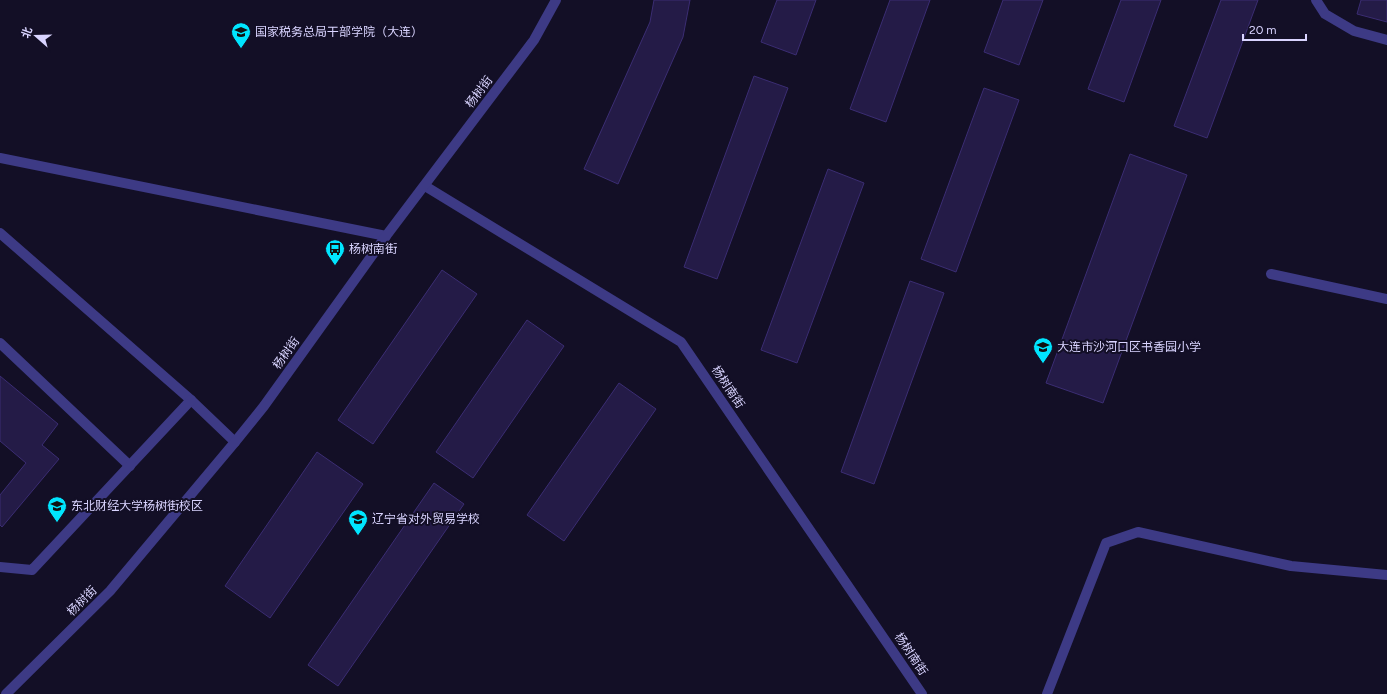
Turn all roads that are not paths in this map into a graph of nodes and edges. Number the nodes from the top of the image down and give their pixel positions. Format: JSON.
{"nodes":[{"id":1,"x":556,"y":0,"type":"edge"},
{"id":2,"x":1316,"y":0,"type":"edge"},
{"id":3,"x":1387,"y":40,"type":"edge"},
{"id":4,"x":0,"y":158,"type":"edge"},
{"id":5,"x":425,"y":186,"type":"junction"},
{"id":6,"x":0,"y":233,"type":"edge"},
{"id":7,"x":386,"y":236,"type":"junction"},
{"id":8,"x":1271,"y":274,"type":"dead end"},
{"id":9,"x":1387,"y":299,"type":"edge"},
{"id":10,"x":0,"y":343,"type":"edge"},
{"id":11,"x":191,"y":400,"type":"junction"},
{"id":12,"x":236,"y":442,"type":"junction"},
{"id":13,"x":130,"y":466,"type":"junction"},
{"id":14,"x":0,"y":567,"type":"edge"},
{"id":15,"x":1387,"y":575,"type":"edge"},
{"id":16,"x":6,"y":694,"type":"edge"},
{"id":17,"x":922,"y":694,"type":"edge"},
{"id":18,"x":1047,"y":694,"type":"edge"}],
"edges":[{"from":1,"to":5,"type":"street","name":"杨树街"},
{"from":2,"to":3,"type":"street"},
{"from":4,"to":7,"type":"street"},
{"from":5,"to":7,"type":"street","name":"杨树街"},
{"from":5,"to":17,"type":"street","name":"杨树南街"},
{"from":6,"to":11,"type":"street"},
{"from":7,"to":12,"type":"street","name":"杨树街"},
{"from":8,"to":9,"type":"street"},
{"from":10,"to":13,"type":"street"},
{"from":11,"to":12,"type":"street"},
{"from":11,"to":13,"type":"street"},
{"from":12,"to":16,"type":"street","name":"杨树街"},
{"from":13,"to":14,"type":"street"},
{"from":15,"to":18,"type":"street"}]}
